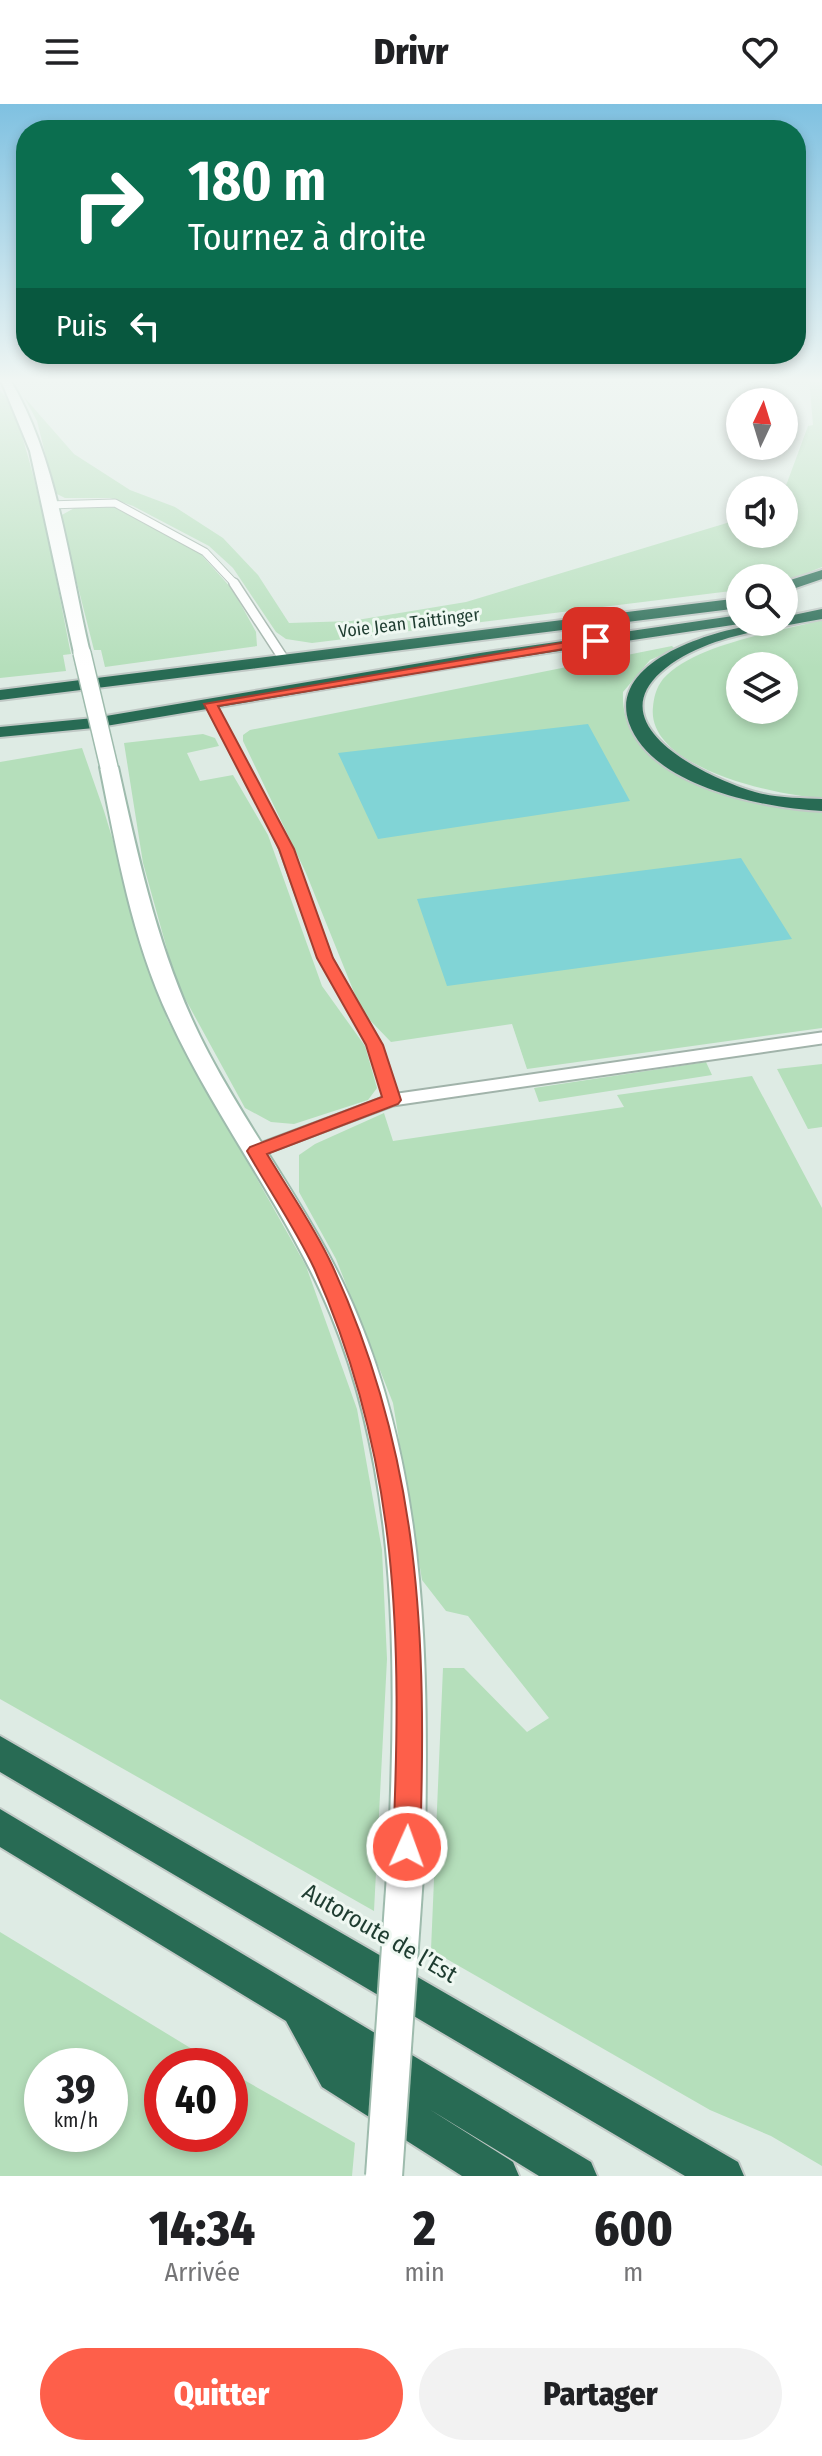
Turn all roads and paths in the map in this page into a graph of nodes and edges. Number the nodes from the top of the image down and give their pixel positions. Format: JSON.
{"nodes":[{"id":1,"x":40,"y":475,"type":"edge"},
{"id":2,"x":48,"y":505,"type":"junction"},
{"id":3,"x":822,"y":574,"type":"edge"},
{"id":4,"x":798,"y":582,"type":"edge"},
{"id":5,"x":822,"y":593,"type":"edge"},
{"id":6,"x":798,"y":596,"type":"edge"},
{"id":7,"x":726,"y":598,"type":"edge"},
{"id":8,"x":726,"y":605,"type":"edge"},
{"id":9,"x":822,"y":611,"type":"edge"},
{"id":10,"x":798,"y":612,"type":"edge"},
{"id":11,"x":654,"y":614,"type":"junction"},
{"id":12,"x":726,"y":622,"type":"edge"},
{"id":13,"x":283,"y":658,"type":"junction"},
{"id":14,"x":0,"y":695,"type":"edge"},
{"id":15,"x":210,"y":704,"type":"junction"},
{"id":16,"x":0,"y":732,"type":"edge"},
{"id":17,"x":822,"y":805,"type":"edge"},
{"id":18,"x":822,"y":1038,"type":"edge"},
{"id":19,"x":392,"y":1100,"type":"junction"},
{"id":20,"x":256,"y":1151,"type":"junction"},
{"id":21,"x":0,"y":1753,"type":"edge"},
{"id":22,"x":0,"y":1827,"type":"edge"},
{"id":23,"x":299,"y":2010,"type":"junction"},
{"id":24,"x":384,"y":2176,"type":"edge"},
{"id":25,"x":499,"y":2176,"type":"edge"},
{"id":26,"x":577,"y":2176,"type":"edge"},
{"id":27,"x":724,"y":2176,"type":"edge"}],
"edges":[{"from":1,"to":2,"type":"street"},
{"from":2,"to":13,"type":"lane"},
{"from":2,"to":20,"type":"street","bridge":true},
{"from":3,"to":4,"type":"highway"},
{"from":5,"to":6,"type":"highway"},
{"from":7,"to":11,"type":"highway"},
{"from":8,"to":11,"type":"highway","name":"Voie Jean Taittinger"},
{"from":9,"to":10,"type":"highway"},
{"from":9,"to":17,"type":"highway"},
{"from":11,"to":13,"type":"highway","name":"Voie Jean Taittinger"},
{"from":12,"to":15,"type":"highway"},
{"from":13,"to":14,"type":"highway","name":"Voie Jean Taittinger"},
{"from":15,"to":16,"type":"highway"},
{"from":15,"to":19,"type":"lane"},
{"from":18,"to":19,"type":"lane"},
{"from":19,"to":20,"type":"lane"},
{"from":20,"to":24,"type":"street","bridge":true},
{"from":21,"to":27,"type":"highway","name":"Autoroute de l’Est"},
{"from":22,"to":23,"type":"highway"},
{"from":23,"to":25,"type":"highway"},
{"from":23,"to":26,"type":"highway"}]}
